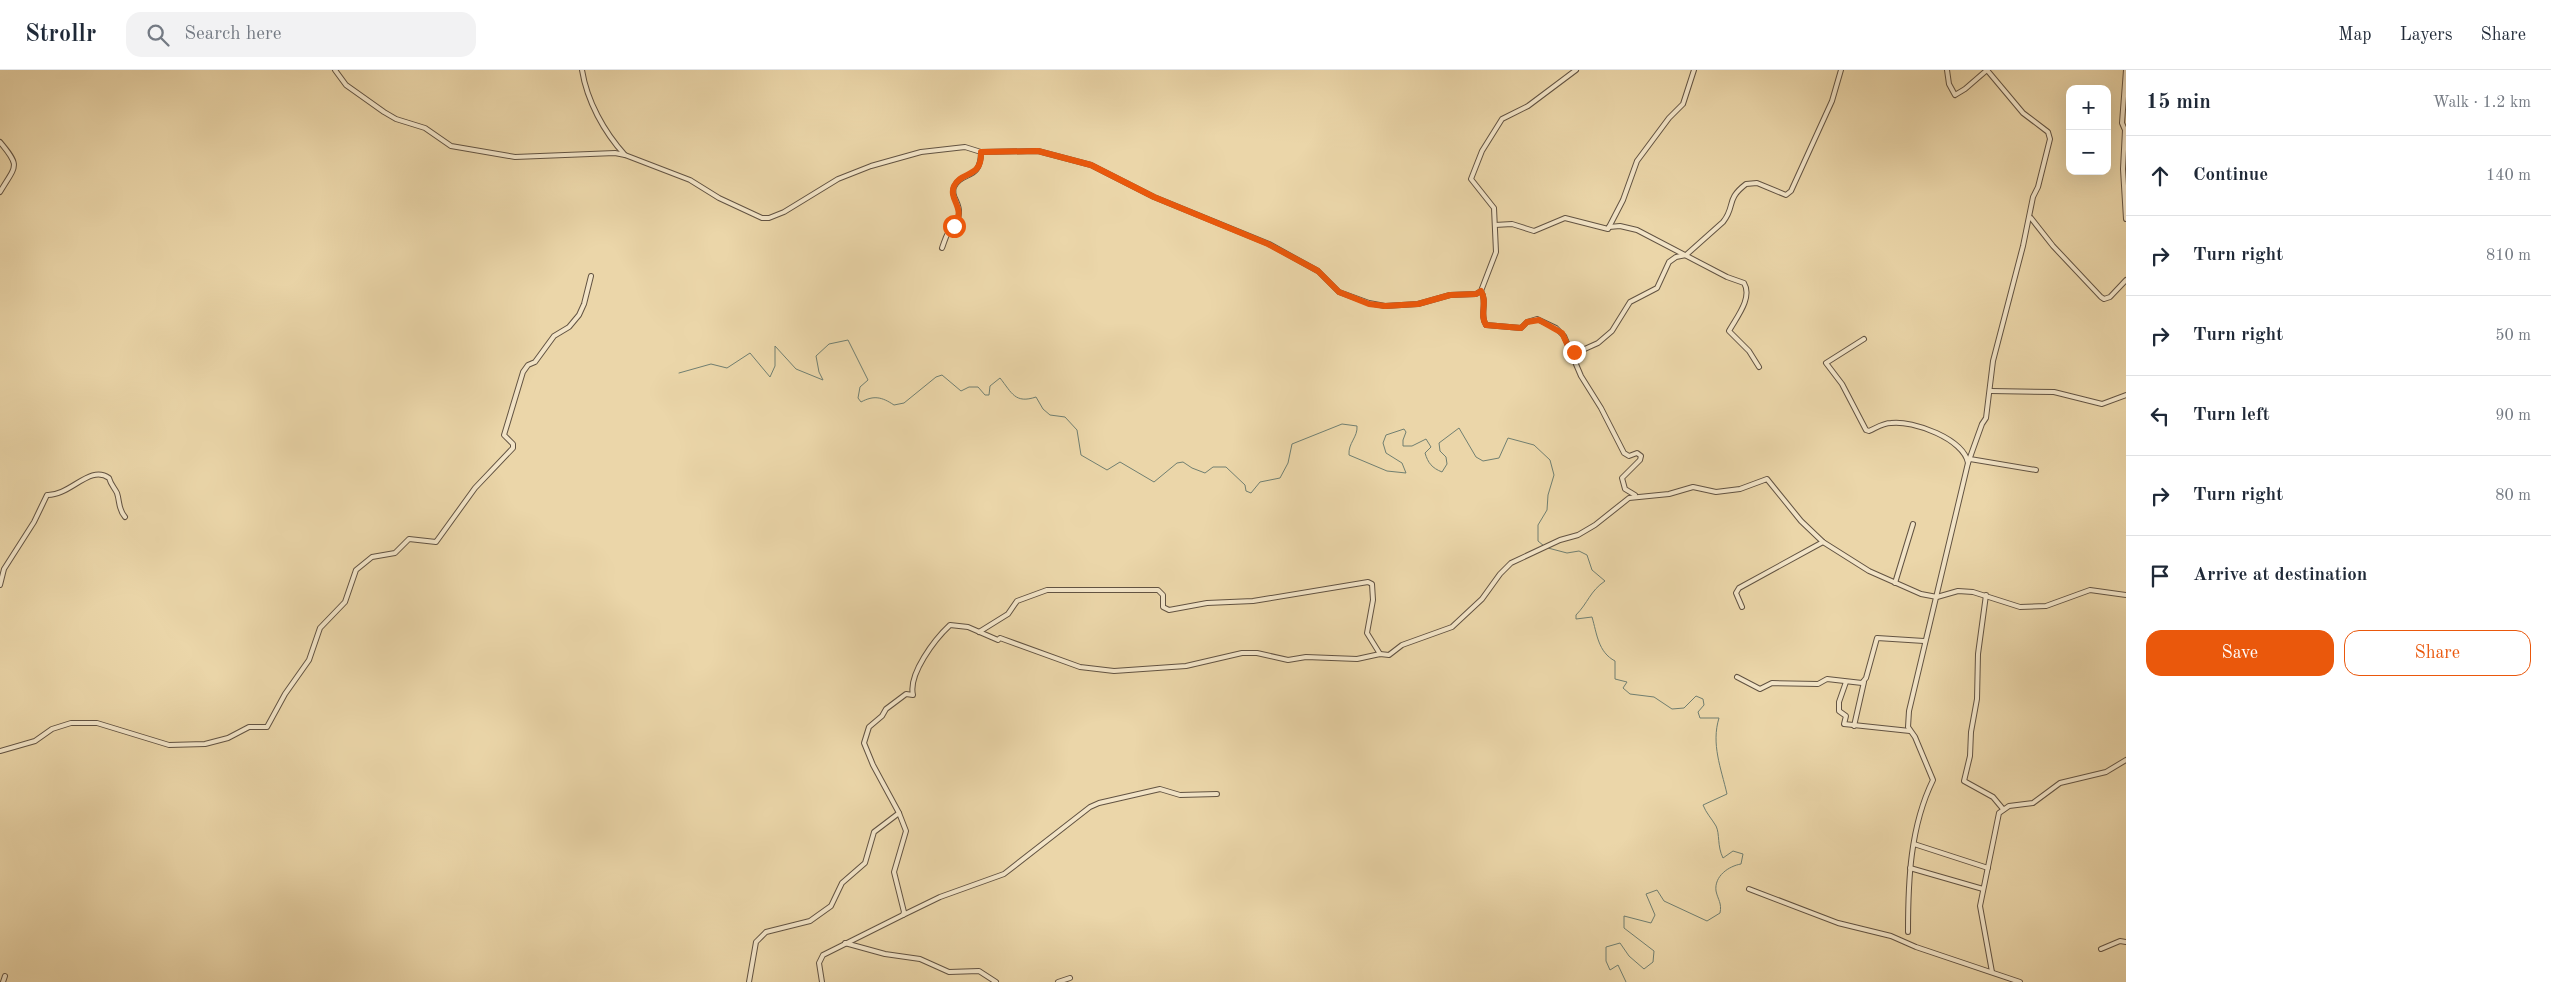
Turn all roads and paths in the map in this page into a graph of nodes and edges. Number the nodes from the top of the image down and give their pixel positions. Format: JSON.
{"nodes":[{"id":1,"x":335,"y":70,"type":"edge"},
{"id":2,"x":582,"y":70,"type":"edge"},
{"id":3,"x":1576,"y":70,"type":"edge"},
{"id":4,"x":1694,"y":70,"type":"edge"},
{"id":5,"x":1841,"y":70,"type":"edge"},
{"id":6,"x":1947,"y":70,"type":"edge"},
{"id":7,"x":1987,"y":70,"type":"edge"},
{"id":8,"x":2126,"y":70,"type":"edge"},
{"id":9,"x":0,"y":142,"type":"edge"},
{"id":10,"x":981,"y":152,"type":"junction"},
{"id":11,"x":625,"y":155,"type":"junction"},
{"id":12,"x":0,"y":192,"type":"edge"},
{"id":13,"x":2030,"y":217,"type":"junction"},
{"id":14,"x":2126,"y":219,"type":"edge"},
{"id":15,"x":1495,"y":225,"type":"junction"},
{"id":16,"x":1609,"y":227,"type":"junction"},
{"id":17,"x":942,"y":248,"type":"dead end"},
{"id":18,"x":1686,"y":255,"type":"junction"},
{"id":19,"x":591,"y":276,"type":"dead end"},
{"id":20,"x":2126,"y":280,"type":"edge"},
{"id":21,"x":1481,"y":291,"type":"junction"},
{"id":22,"x":1864,"y":339,"type":"dead end"},
{"id":23,"x":1569,"y":348,"type":"junction"},
{"id":24,"x":1578,"y":352,"type":"junction"},
{"id":25,"x":1574,"y":361,"type":"junction"},
{"id":26,"x":1759,"y":367,"type":"dead end"},
{"id":27,"x":1990,"y":391,"type":"junction"},
{"id":28,"x":2125,"y":396,"type":"edge"},
{"id":29,"x":2126,"y":402,"type":"edge"},
{"id":30,"x":1969,"y":460,"type":"junction"},
{"id":31,"x":2036,"y":470,"type":"dead end"},
{"id":32,"x":1636,"y":496,"type":"junction"},
{"id":33,"x":124,"y":517,"type":"dead end"},
{"id":34,"x":1914,"y":524,"type":"dead end"},
{"id":35,"x":1823,"y":542,"type":"junction"},
{"id":36,"x":1894,"y":583,"type":"junction"},
{"id":37,"x":0,"y":586,"type":"edge"},
{"id":38,"x":1986,"y":595,"type":"junction"},
{"id":39,"x":2126,"y":595,"type":"edge"},
{"id":40,"x":1937,"y":597,"type":"junction"},
{"id":41,"x":1742,"y":607,"type":"dead end"},
{"id":42,"x":979,"y":632,"type":"junction"},
{"id":43,"x":1924,"y":642,"type":"junction"},
{"id":44,"x":1380,"y":654,"type":"junction"},
{"id":45,"x":1737,"y":677,"type":"dead end"},
{"id":46,"x":1846,"y":682,"type":"junction"},
{"id":47,"x":1864,"y":682,"type":"junction"},
{"id":48,"x":1854,"y":726,"type":"junction"},
{"id":49,"x":1910,"y":731,"type":"junction"},
{"id":50,"x":0,"y":751,"type":"edge"},
{"id":51,"x":2126,"y":760,"type":"edge"},
{"id":52,"x":1217,"y":794,"type":"dead end"},
{"id":53,"x":2003,"y":809,"type":"junction"},
{"id":54,"x":899,"y":813,"type":"junction"},
{"id":55,"x":1914,"y":844,"type":"junction"},
{"id":56,"x":1910,"y":868,"type":"junction"},
{"id":57,"x":1988,"y":868,"type":"junction"},
{"id":58,"x":1749,"y":889,"type":"dead end"},
{"id":59,"x":1983,"y":889,"type":"junction"},
{"id":60,"x":903,"y":914,"type":"junction"},
{"id":61,"x":1908,"y":932,"type":"dead end"},
{"id":62,"x":2126,"y":942,"type":"edge"},
{"id":63,"x":846,"y":943,"type":"junction"},
{"id":64,"x":2101,"y":949,"type":"dead end"},
{"id":65,"x":1992,"y":972,"type":"junction"},
{"id":66,"x":5,"y":976,"type":"dead end"},
{"id":67,"x":1070,"y":978,"type":"dead end"},
{"id":68,"x":3,"y":982,"type":"edge"},
{"id":69,"x":749,"y":982,"type":"edge"},
{"id":70,"x":822,"y":982,"type":"edge"},
{"id":71,"x":996,"y":982,"type":"edge"},
{"id":72,"x":1058,"y":982,"type":"edge"},
{"id":73,"x":2020,"y":982,"type":"edge"}],
"edges":[{"from":1,"to":11,"type":"street"},
{"from":2,"to":11,"type":"street"},
{"from":3,"to":15,"type":"street"},
{"from":4,"to":16,"type":"street"},
{"from":5,"to":18,"type":"street"},
{"from":6,"to":7,"type":"street"},
{"from":7,"to":13,"type":"street"},
{"from":8,"to":14,"type":"street"},
{"from":9,"to":12,"type":"street"},
{"from":10,"to":11,"type":"street"},
{"from":10,"to":17,"type":"street"},
{"from":10,"to":21,"type":"street"},
{"from":13,"to":20,"type":"street"},
{"from":13,"to":27,"type":"street"},
{"from":15,"to":16,"type":"street"},
{"from":15,"to":21,"type":"street"},
{"from":16,"to":18,"type":"street"},
{"from":18,"to":24,"type":"street"},
{"from":18,"to":26,"type":"street"},
{"from":19,"to":50,"type":"street"},
{"from":21,"to":23,"type":"street"},
{"from":22,"to":30,"type":"street"},
{"from":23,"to":24,"type":"street"},
{"from":23,"to":25,"type":"street"},
{"from":24,"to":25,"type":"street"},
{"from":25,"to":32,"type":"street"},
{"from":27,"to":28,"type":"street"},
{"from":27,"to":30,"type":"street"},
{"from":28,"to":29,"type":"street"},
{"from":30,"to":31,"type":"street"},
{"from":30,"to":40,"type":"street"},
{"from":32,"to":35,"type":"street"},
{"from":32,"to":44,"type":"street"},
{"from":33,"to":37,"type":"street"},
{"from":34,"to":36,"type":"street"},
{"from":35,"to":36,"type":"street"},
{"from":35,"to":41,"type":"street"},
{"from":36,"to":40,"type":"street"},
{"from":38,"to":39,"type":"street"},
{"from":38,"to":40,"type":"street"},
{"from":38,"to":53,"type":"street"},
{"from":40,"to":43,"type":"street"},
{"from":42,"to":44,"type":"street"},
{"from":42,"to":44,"type":"street"},
{"from":42,"to":54,"type":"street"},
{"from":43,"to":47,"type":"street"},
{"from":43,"to":49,"type":"street"},
{"from":45,"to":46,"type":"street"},
{"from":46,"to":47,"type":"street"},
{"from":46,"to":48,"type":"street"},
{"from":47,"to":48,"type":"street"},
{"from":48,"to":49,"type":"street"},
{"from":49,"to":55,"type":"street"},
{"from":51,"to":53,"type":"street"},
{"from":52,"to":60,"type":"street"},
{"from":53,"to":57,"type":"street"},
{"from":54,"to":60,"type":"street"},
{"from":54,"to":69,"type":"street"},
{"from":55,"to":56,"type":"street"},
{"from":55,"to":57,"type":"street"},
{"from":56,"to":59,"type":"street"},
{"from":56,"to":61,"type":"street"},
{"from":57,"to":59,"type":"street"},
{"from":58,"to":65,"type":"street"},
{"from":59,"to":65,"type":"street"},
{"from":60,"to":63,"type":"street"},
{"from":62,"to":64,"type":"street"},
{"from":63,"to":70,"type":"street"},
{"from":63,"to":71,"type":"street"},
{"from":65,"to":73,"type":"street"},
{"from":66,"to":68,"type":"street"},
{"from":67,"to":72,"type":"street"}]}
